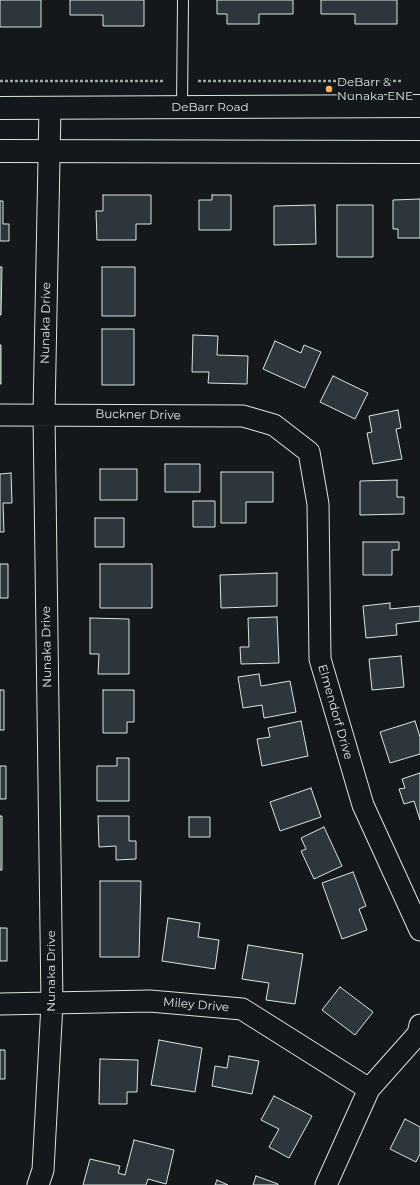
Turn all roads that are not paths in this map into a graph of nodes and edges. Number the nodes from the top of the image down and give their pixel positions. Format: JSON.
{"nodes":[{"id":1,"x":183,"y":0,"type":"edge"},
{"id":2,"x":420,"y":106,"type":"edge"},
{"id":3,"x":182,"y":107,"type":"junction"},
{"id":4,"x":0,"y":108,"type":"edge"},
{"id":5,"x":50,"y":108,"type":"junction"},
{"id":6,"x":0,"y":151,"type":"edge"},
{"id":7,"x":49,"y":151,"type":"junction"},
{"id":8,"x":420,"y":152,"type":"edge"},
{"id":9,"x":44,"y":414,"type":"junction"},
{"id":10,"x":0,"y":415,"type":"edge"},
{"id":11,"x":274,"y":425,"type":"joint"},
{"id":12,"x":420,"y":930,"type":"edge"},
{"id":13,"x":0,"y":1004,"type":"edge"},
{"id":14,"x":52,"y":1004,"type":"junction"},
{"id":15,"x":420,"y":1024,"type":"edge"},
{"id":16,"x":369,"y":1090,"type":"junction"},
{"id":17,"x":38,"y":1185,"type":"edge"},
{"id":18,"x":326,"y":1185,"type":"edge"}],
"edges":[{"from":1,"to":3,"type":"lane"},
{"from":2,"to":3,"type":"main road","name":"DeBarr Road"},
{"from":3,"to":5,"type":"main road","name":"DeBarr Road"},
{"from":4,"to":5,"type":"main road","name":"DeBarr Road"},
{"from":5,"to":7,"type":"street","name":"Nunaka Drive"},
{"from":6,"to":7,"type":"main road"},
{"from":7,"to":8,"type":"main road"},
{"from":7,"to":9,"type":"street","name":"Nunaka Drive"},
{"from":9,"to":10,"type":"street","name":"Buckner Drive"},
{"from":9,"to":11,"type":"street","name":"Buckner Drive"},
{"from":9,"to":14,"type":"street","name":"Nunaka Drive"},
{"from":11,"to":12,"type":"street","name":"Elmendorf Drive"},
{"from":13,"to":14,"type":"street","name":"Miley Drive"},
{"from":14,"to":16,"type":"street","name":"Miley Drive"},
{"from":14,"to":17,"type":"street","name":"Nunaka Drive"},
{"from":15,"to":16,"type":"street"},
{"from":16,"to":18,"type":"street"}]}
